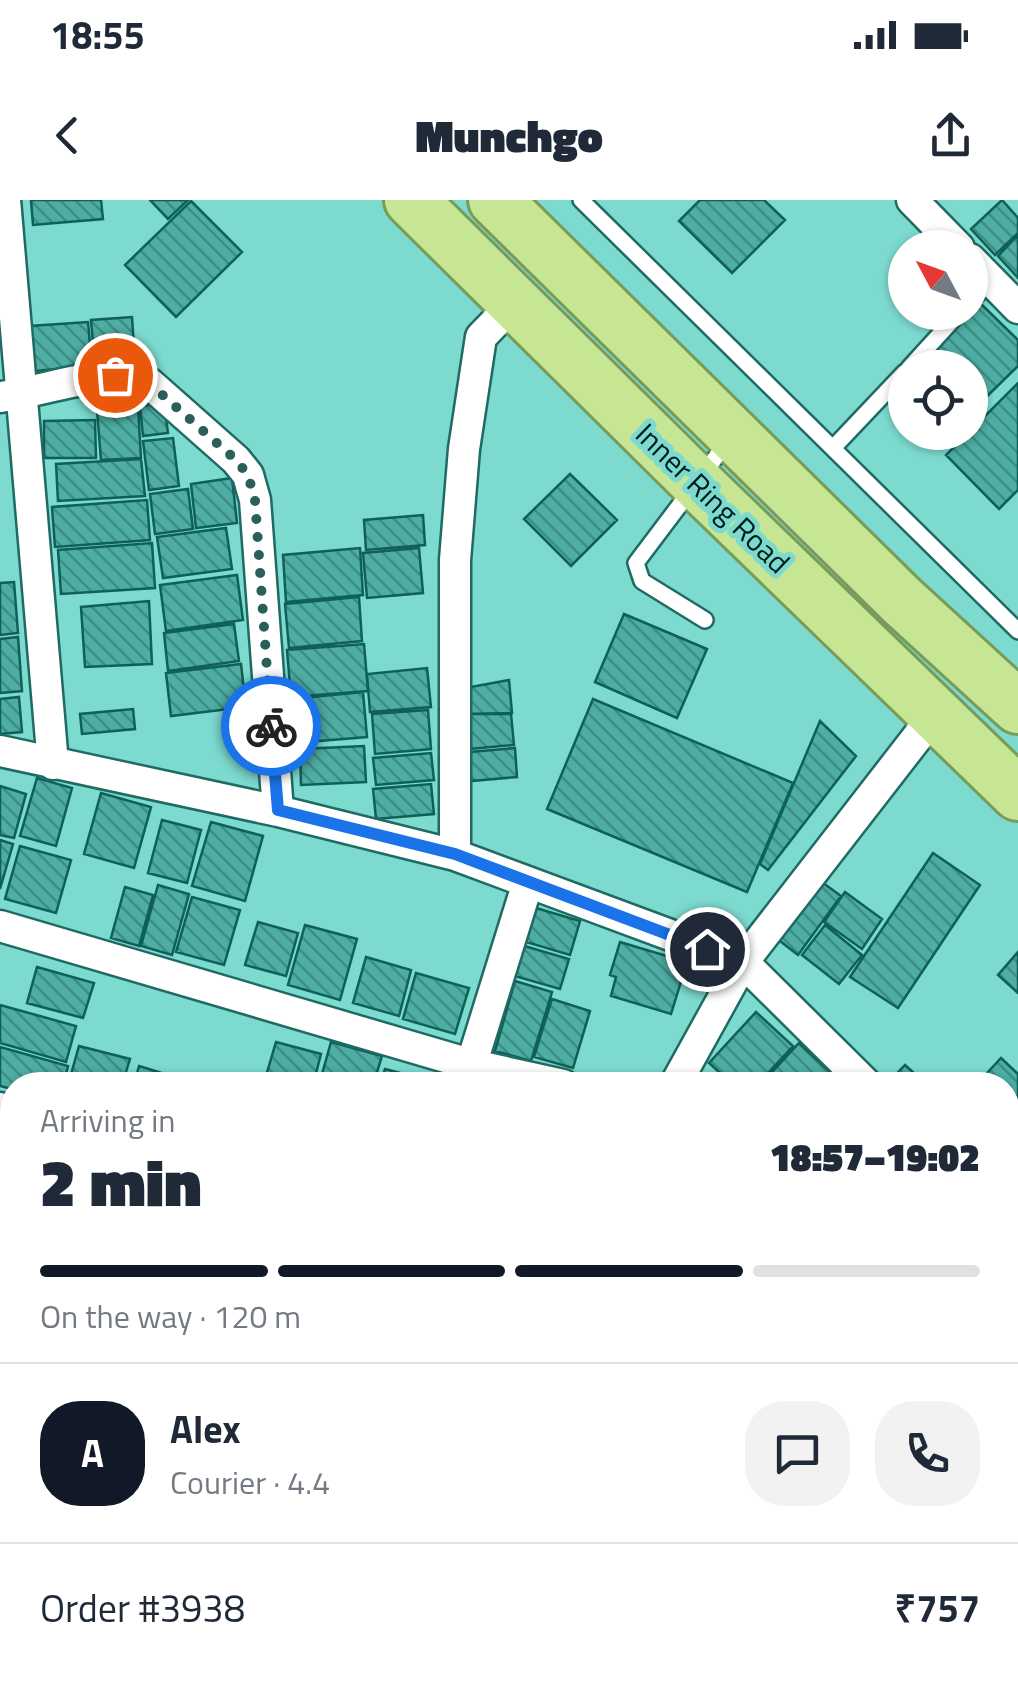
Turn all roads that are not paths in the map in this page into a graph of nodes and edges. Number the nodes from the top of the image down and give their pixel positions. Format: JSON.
{"nodes":[{"id":1,"x":6,"y":200,"type":"edge"},
{"id":2,"x":411,"y":200,"type":"edge"},
{"id":3,"x":494,"y":200,"type":"edge"},
{"id":4,"x":581,"y":200,"type":"edge"},
{"id":5,"x":912,"y":200,"type":"edge"},
{"id":6,"x":941,"y":230,"type":"edge"},
{"id":7,"x":988,"y":288,"type":"edge"},
{"id":8,"x":514,"y":303,"type":"junction"},
{"id":9,"x":1018,"y":308,"type":"edge"},
{"id":10,"x":944,"y":330,"type":"edge"},
{"id":11,"x":925,"y":350,"type":"edge"},
{"id":12,"x":888,"y":390,"type":"edge"},
{"id":13,"x":11,"y":396,"type":"edge"},
{"id":14,"x":732,"y":435,"type":"junction"},
{"id":15,"x":833,"y":448,"type":"junction"},
{"id":16,"x":695,"y":481,"type":"junction"},
{"id":17,"x":705,"y":620,"type":"dead end"},
{"id":18,"x":1018,"y":631,"type":"edge"},
{"id":19,"x":1018,"y":706,"type":"edge"},
{"id":20,"x":936,"y":713,"type":"junction"},
{"id":21,"x":0,"y":751,"type":"edge"},
{"id":22,"x":53,"y":764,"type":"junction"},
{"id":23,"x":1018,"y":794,"type":"edge"},
{"id":24,"x":278,"y":810,"type":"junction"},
{"id":25,"x":455,"y":854,"type":"junction"},
{"id":26,"x":528,"y":882,"type":"junction"},
{"id":27,"x":0,"y":926,"type":"edge"},
{"id":28,"x":742,"y":962,"type":"junction"},
{"id":29,"x":460,"y":1072,"type":"edge"},
{"id":30,"x":470,"y":1072,"type":"edge"},
{"id":31,"x":682,"y":1072,"type":"edge"},
{"id":32,"x":854,"y":1072,"type":"edge"}],
"edges":[{"from":1,"to":13,"type":"street"},
{"from":2,"to":8,"type":"highway","name":"Inner Ring Road"},
{"from":3,"to":14,"type":"highway","name":"Inner Ring Road"},
{"from":4,"to":15,"type":"lane"},
{"from":5,"to":6,"type":"street"},
{"from":7,"to":9,"type":"street"},
{"from":8,"to":16,"type":"highway","name":"Inner Ring Road"},
{"from":8,"to":25,"type":"street"},
{"from":10,"to":11,"type":"lane"},
{"from":12,"to":15,"type":"lane"},
{"from":13,"to":22,"type":"street"},
{"from":13,"to":24,"type":"street"},
{"from":14,"to":16,"type":"lane"},
{"from":14,"to":19,"type":"highway","name":"Inner Ring Road"},
{"from":15,"to":18,"type":"lane"},
{"from":16,"to":17,"type":"lane"},
{"from":16,"to":20,"type":"highway","name":"Inner Ring Road"},
{"from":20,"to":23,"type":"highway","name":"Inner Ring Road"},
{"from":20,"to":28,"type":"street"},
{"from":21,"to":22,"type":"street"},
{"from":22,"to":24,"type":"street"},
{"from":24,"to":25,"type":"street"},
{"from":25,"to":26,"type":"street"},
{"from":26,"to":28,"type":"street"},
{"from":26,"to":30,"type":"street"},
{"from":27,"to":29,"type":"street"},
{"from":28,"to":31,"type":"street"},
{"from":28,"to":32,"type":"street"}]}
